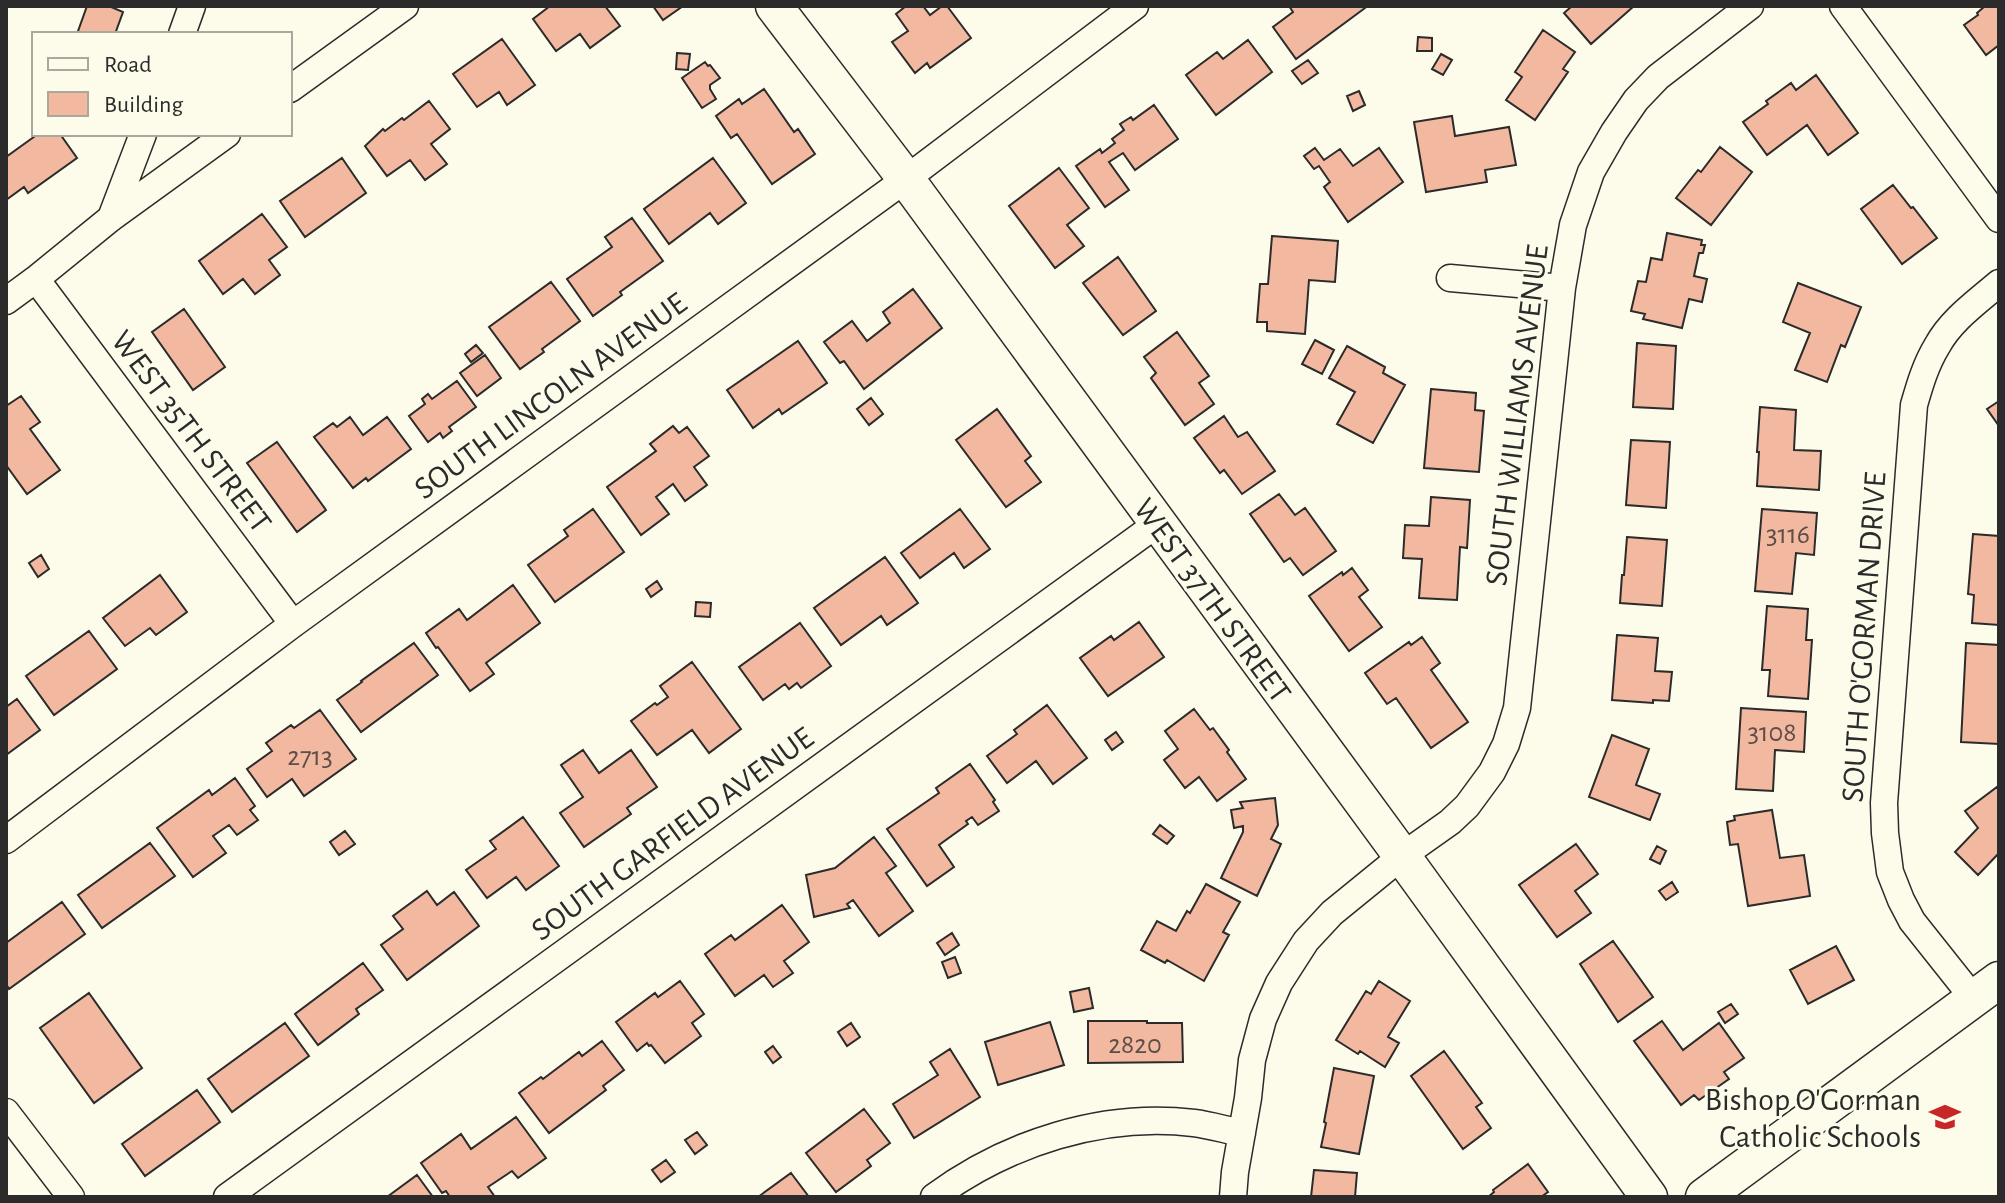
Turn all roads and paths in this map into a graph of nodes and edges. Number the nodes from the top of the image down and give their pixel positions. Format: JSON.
{"nodes":[{"id":1,"x":192,"y":6,"type":"edge"},
{"id":2,"x":405,"y":6,"type":"edge"},
{"id":3,"x":774,"y":6,"type":"edge"},
{"id":4,"x":1135,"y":6,"type":"edge"},
{"id":5,"x":1750,"y":6,"type":"edge"},
{"id":6,"x":1848,"y":8,"type":"edge"},
{"id":7,"x":183,"y":32,"type":"edge"},
{"id":8,"x":292,"y":88,"type":"edge"},
{"id":9,"x":142,"y":136,"type":"edge"},
{"id":10,"x":224,"y":136,"type":"edge"},
{"id":11,"x":906,"y":179,"type":"junction"},
{"id":12,"x":111,"y":218,"type":"junction"},
{"id":13,"x":1999,"y":219,"type":"edge"},
{"id":14,"x":1450,"y":278,"type":"dead end"},
{"id":15,"x":36,"y":279,"type":"junction"},
{"id":16,"x":1999,"y":283,"type":"edge"},
{"id":17,"x":1562,"y":288,"type":"junction"},
{"id":18,"x":6,"y":301,"type":"edge"},
{"id":19,"x":1157,"y":524,"type":"junction"},
{"id":20,"x":293,"y":624,"type":"junction"},
{"id":21,"x":6,"y":840,"type":"edge"},
{"id":22,"x":1402,"y":856,"type":"junction"},
{"id":23,"x":1986,"y":990,"type":"edge"},
{"id":24,"x":6,"y":1112,"type":"edge"},
{"id":25,"x":1242,"y":1133,"type":"junction"},
{"id":26,"x":71,"y":1197,"type":"edge"},
{"id":27,"x":227,"y":1197,"type":"edge"},
{"id":28,"x":934,"y":1197,"type":"edge"},
{"id":29,"x":1233,"y":1197,"type":"edge"},
{"id":30,"x":1649,"y":1197,"type":"edge"},
{"id":31,"x":1704,"y":1197,"type":"edge"}],
"edges":[{"from":1,"to":7,"type":"street"},
{"from":2,"to":8,"type":"street"},
{"from":3,"to":11,"type":"street","name":"WEST 37TH STREET"},
{"from":4,"to":11,"type":"street","name":"SOUTH LINCOLN AVENUE"},
{"from":5,"to":17,"type":"street","name":"SOUTH WILLIAMS AVENUE"},
{"from":6,"to":13,"type":"street"},
{"from":9,"to":12,"type":"street"},
{"from":10,"to":12,"type":"street"},
{"from":11,"to":19,"type":"street","name":"WEST 37TH STREET"},
{"from":11,"to":20,"type":"street","name":"SOUTH LINCOLN AVENUE"},
{"from":12,"to":15,"type":"street"},
{"from":14,"to":17,"type":"street"},
{"from":15,"to":18,"type":"street"},
{"from":15,"to":20,"type":"street","name":"WEST 35TH STREET"},
{"from":16,"to":23,"type":"street","name":"SOUTH O'GORMAN DRIVE"},
{"from":17,"to":22,"type":"street","name":"SOUTH WILLIAMS AVENUE"},
{"from":19,"to":22,"type":"street","name":"WEST 37TH STREET"},
{"from":19,"to":27,"type":"street","name":"SOUTH GARFIELD AVENUE"},
{"from":20,"to":21,"type":"street","name":"SOUTH LINCOLN AVENUE"},
{"from":22,"to":25,"type":"street","name":"SOUTH WILLIAMS AVENUE"},
{"from":22,"to":30,"type":"street","name":"WEST 37TH STREET"},
{"from":23,"to":31,"type":"street"},
{"from":24,"to":26,"type":"street"},
{"from":25,"to":28,"type":"street"},
{"from":25,"to":29,"type":"street","name":"SOUTH WILLIAMS AVENUE"}]}
